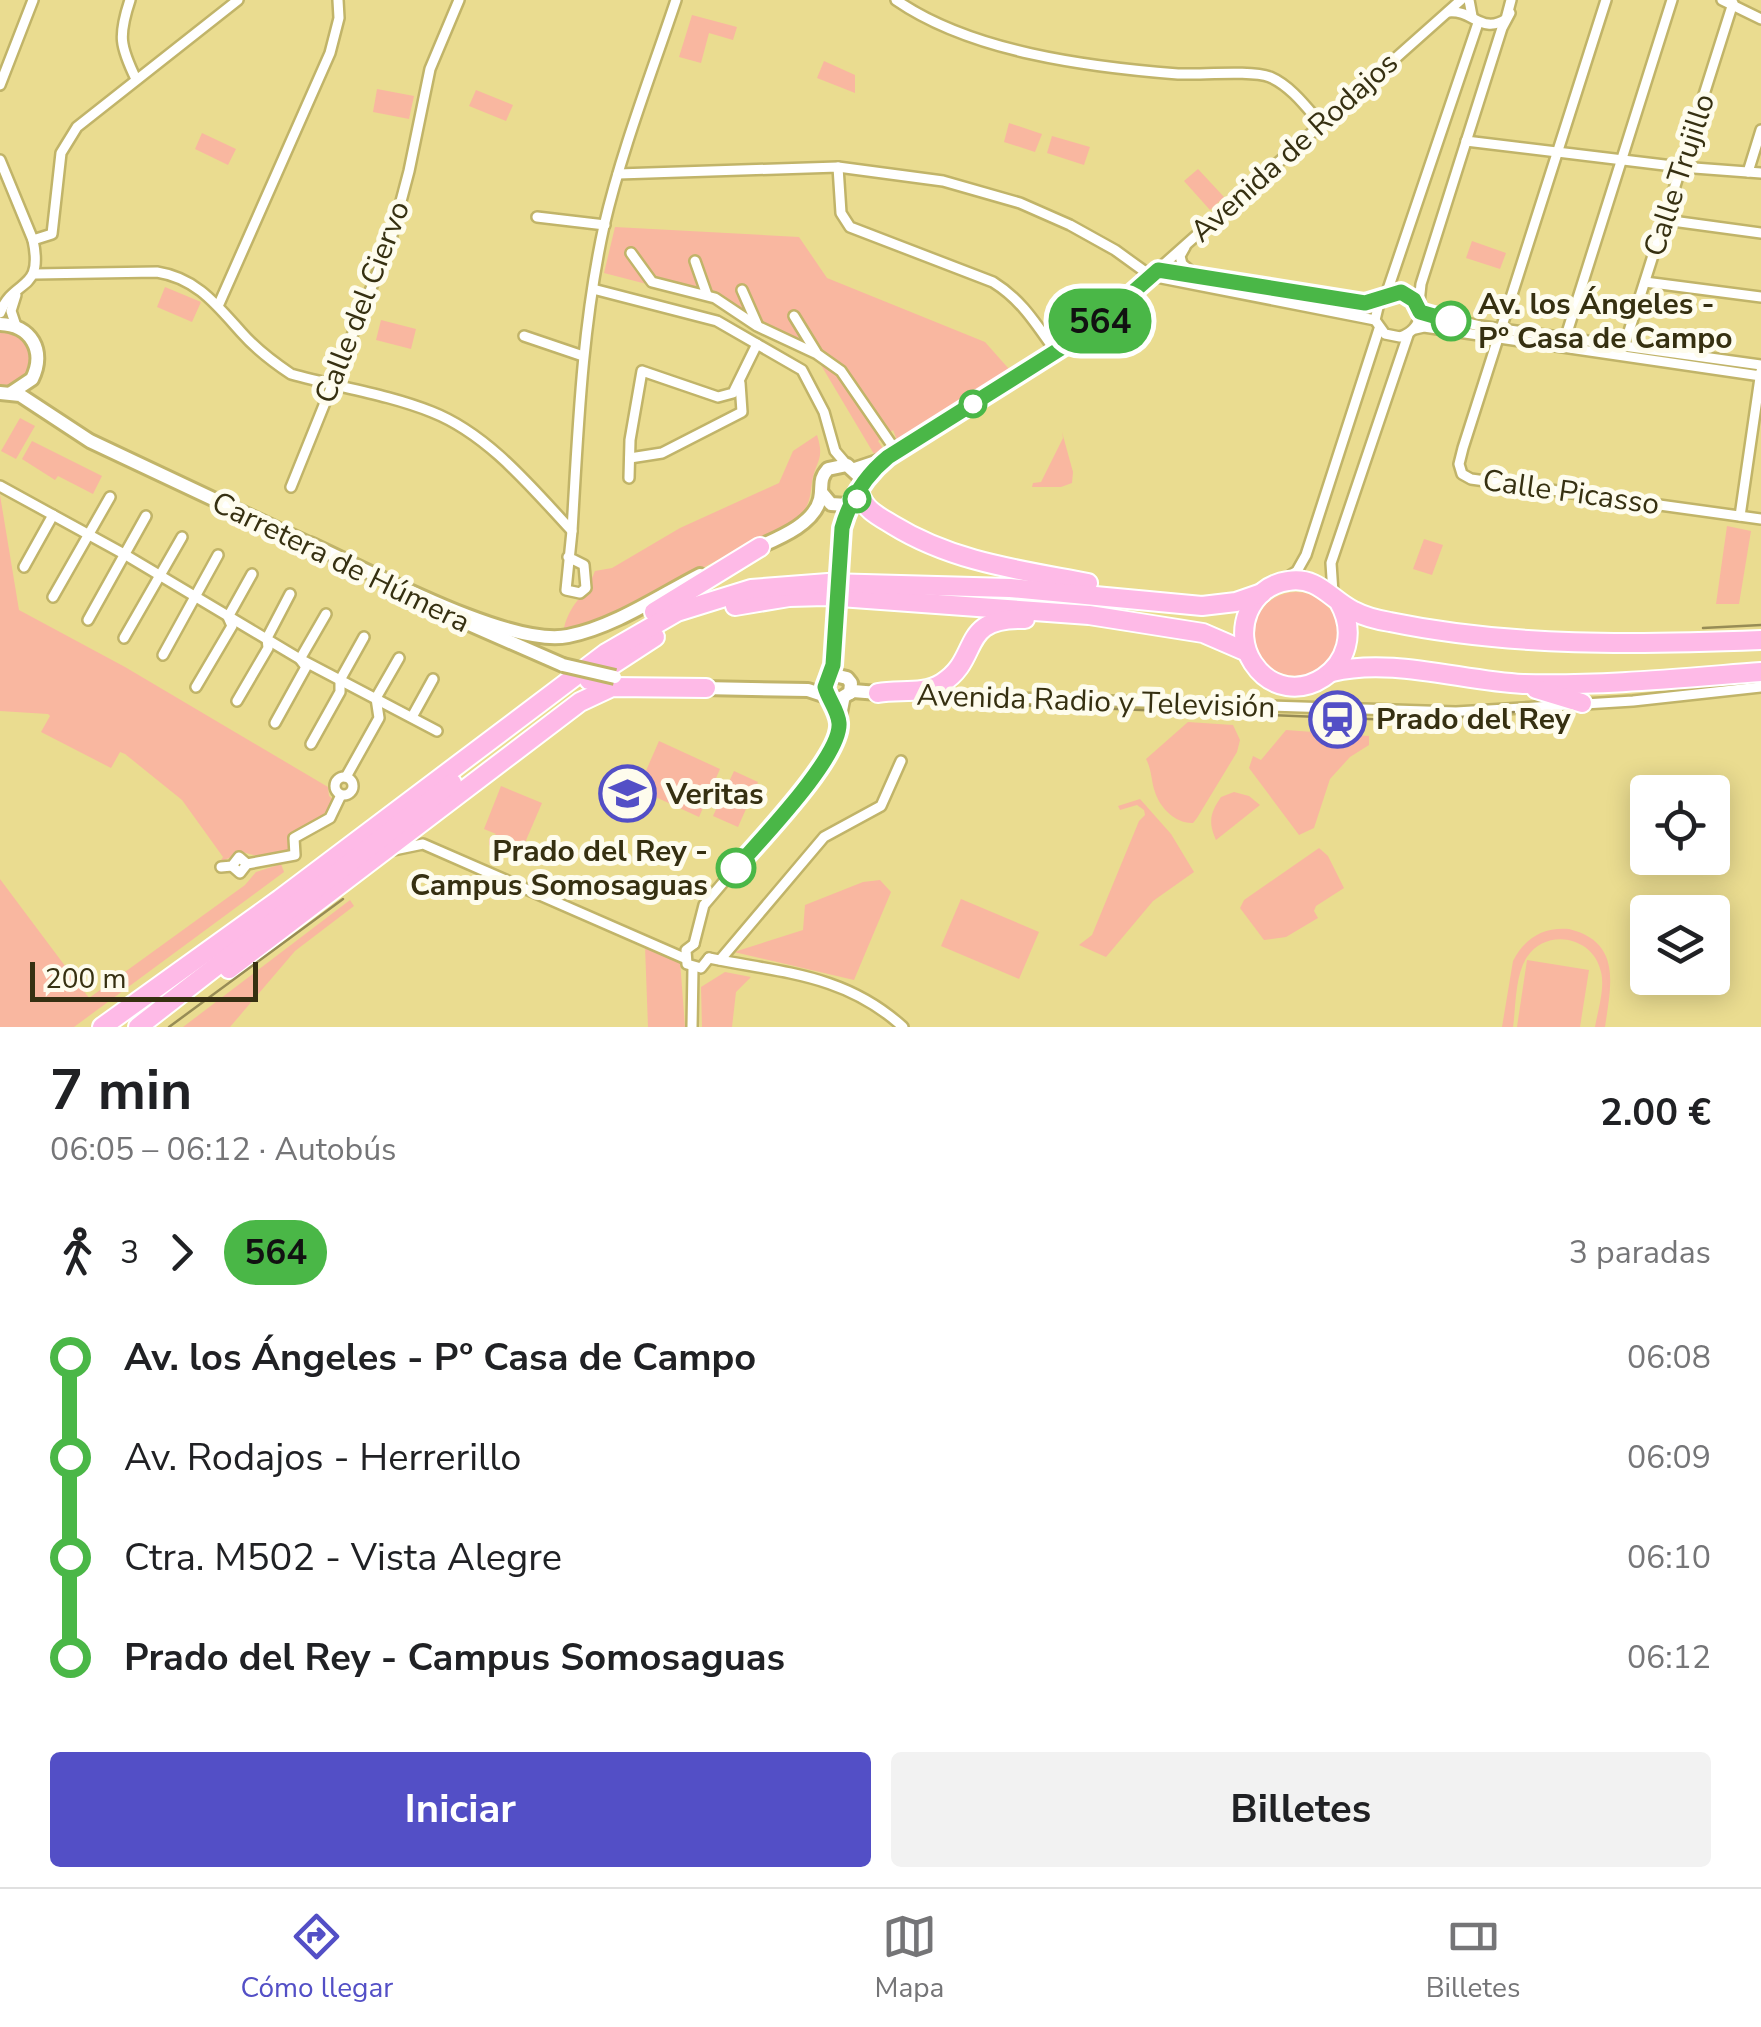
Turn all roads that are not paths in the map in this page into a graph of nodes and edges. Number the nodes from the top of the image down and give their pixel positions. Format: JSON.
{"nodes":[{"id":1,"x":33,"y":0,"type":"edge"},
{"id":2,"x":130,"y":0,"type":"edge"},
{"id":3,"x":238,"y":0,"type":"edge"},
{"id":4,"x":338,"y":0,"type":"edge"},
{"id":5,"x":460,"y":0,"type":"edge"},
{"id":6,"x":676,"y":0,"type":"edge"},
{"id":7,"x":896,"y":0,"type":"edge"},
{"id":8,"x":1461,"y":0,"type":"edge"},
{"id":9,"x":1469,"y":0,"type":"edge"},
{"id":10,"x":1511,"y":0,"type":"edge"},
{"id":11,"x":1606,"y":0,"type":"edge"},
{"id":12,"x":1672,"y":0,"type":"edge"},
{"id":13,"x":1722,"y":0,"type":"edge"},
{"id":14,"x":1734,"y":3,"type":"junction"},
{"id":15,"x":1445,"y":12,"type":"junction"},
{"id":16,"x":1510,"y":13,"type":"junction"},
{"id":17,"x":1475,"y":19,"type":"junction"},
{"id":18,"x":1761,"y":20,"type":"edge"},
{"id":19,"x":136,"y":79,"type":"junction"},
{"id":20,"x":0,"y":85,"type":"edge"},
{"id":21,"x":1321,"y":124,"type":"junction"},
{"id":22,"x":1761,"y":130,"type":"edge"},
{"id":23,"x":1466,"y":141,"type":"junction"},
{"id":24,"x":1557,"y":152,"type":"junction"},
{"id":25,"x":625,"y":154,"type":"junction"},
{"id":26,"x":0,"y":160,"type":"edge"},
{"id":27,"x":1620,"y":160,"type":"junction"},
{"id":28,"x":838,"y":166,"type":"junction"},
{"id":29,"x":1681,"y":168,"type":"junction"},
{"id":30,"x":1748,"y":172,"type":"junction"},
{"id":31,"x":644,"y":173,"type":"junction"},
{"id":32,"x":1761,"y":173,"type":"edge"},
{"id":33,"x":618,"y":174,"type":"junction"},
{"id":34,"x":538,"y":217,"type":"dead end"},
{"id":35,"x":1664,"y":220,"type":"junction"},
{"id":36,"x":604,"y":225,"type":"junction"},
{"id":37,"x":1761,"y":233,"type":"edge"},
{"id":38,"x":33,"y":240,"type":"junction"},
{"id":39,"x":1188,"y":243,"type":"junction"},
{"id":40,"x":630,"y":253,"type":"dead end"},
{"id":41,"x":695,"y":261,"type":"dead end"},
{"id":42,"x":1154,"y":273,"type":"junction"},
{"id":43,"x":35,"y":274,"type":"junction"},
{"id":44,"x":1196,"y":276,"type":"junction"},
{"id":45,"x":1644,"y":282,"type":"junction"},
{"id":46,"x":22,"y":288,"type":"junction"},
{"id":47,"x":593,"y":289,"type":"junction"},
{"id":48,"x":742,"y":290,"type":"dead end"},
{"id":49,"x":707,"y":294,"type":"junction"},
{"id":50,"x":1383,"y":297,"type":"junction"},
{"id":51,"x":1761,"y":297,"type":"edge"},
{"id":52,"x":220,"y":304,"type":"junction"},
{"id":53,"x":1419,"y":309,"type":"junction"},
{"id":54,"x":0,"y":313,"type":"edge"},
{"id":55,"x":794,"y":316,"type":"dead end"},
{"id":56,"x":0,"y":324,"type":"edge"},
{"id":57,"x":1377,"y":324,"type":"junction"},
{"id":58,"x":16,"y":326,"type":"junction"},
{"id":59,"x":758,"y":326,"type":"junction"},
{"id":60,"x":1411,"y":332,"type":"junction"},
{"id":61,"x":1500,"y":334,"type":"junction"},
{"id":62,"x":524,"y":336,"type":"dead end"},
{"id":63,"x":1565,"y":339,"type":"junction"},
{"id":64,"x":757,"y":344,"type":"junction"},
{"id":65,"x":1624,"y":347,"type":"junction"},
{"id":66,"x":1056,"y":352,"type":"junction"},
{"id":67,"x":816,"y":354,"type":"junction"},
{"id":68,"x":583,"y":356,"type":"junction"},
{"id":69,"x":1761,"y":371,"type":"edge"},
{"id":70,"x":32,"y":378,"type":"junction"},
{"id":71,"x":740,"y":383,"type":"junction"},
{"id":72,"x":332,"y":384,"type":"junction"},
{"id":73,"x":4,"y":395,"type":"edge"},
{"id":74,"x":824,"y":412,"type":"junction"},
{"id":75,"x":74,"y":430,"type":"junction"},
{"id":76,"x":896,"y":452,"type":"junction"},
{"id":77,"x":630,"y":458,"type":"junction"},
{"id":78,"x":850,"y":467,"type":"junction"},
{"id":79,"x":825,"y":472,"type":"junction"},
{"id":80,"x":629,"y":478,"type":"dead end"},
{"id":81,"x":0,"y":486,"type":"edge"},
{"id":82,"x":291,"y":487,"type":"dead end"},
{"id":83,"x":821,"y":492,"type":"junction"},
{"id":84,"x":858,"y":494,"type":"junction"},
{"id":85,"x":110,"y":497,"type":"dead end"},
{"id":86,"x":831,"y":504,"type":"junction"},
{"id":87,"x":53,"y":515,"type":"junction"},
{"id":88,"x":146,"y":516,"type":"dead end"},
{"id":89,"x":1740,"y":516,"type":"junction"},
{"id":90,"x":1761,"y":518,"type":"edge"},
{"id":91,"x":572,"y":530,"type":"junction"},
{"id":92,"x":89,"y":535,"type":"junction"},
{"id":93,"x":841,"y":536,"type":"junction"},
{"id":94,"x":182,"y":537,"type":"dead end"},
{"id":95,"x":310,"y":544,"type":"junction"},
{"id":96,"x":760,"y":547,"type":"junction"},
{"id":97,"x":124,"y":554,"type":"junction"},
{"id":98,"x":218,"y":555,"type":"dead end"},
{"id":99,"x":568,"y":557,"type":"junction"},
{"id":100,"x":24,"y":567,"type":"dead end"},
{"id":101,"x":252,"y":574,"type":"dead end"},
{"id":102,"x":160,"y":578,"type":"junction"},
{"id":103,"x":1279,"y":583,"type":"junction"},
{"id":104,"x":1262,"y":593,"type":"junction"},
{"id":105,"x":290,"y":594,"type":"dead end"},
{"id":106,"x":53,"y":597,"type":"dead end"},
{"id":107,"x":194,"y":597,"type":"junction"},
{"id":108,"x":1337,"y":599,"type":"junction"},
{"id":109,"x":1181,"y":603,"type":"junction"},
{"id":110,"x":838,"y":609,"type":"junction"},
{"id":111,"x":326,"y":614,"type":"dead end"},
{"id":112,"x":228,"y":617,"type":"junction"},
{"id":113,"x":88,"y":620,"type":"dead end"},
{"id":114,"x":1169,"y":626,"type":"junction"},
{"id":115,"x":364,"y":637,"type":"dead end"},
{"id":116,"x":124,"y":638,"type":"dead end"},
{"id":117,"x":268,"y":638,"type":"junction"},
{"id":118,"x":1761,"y":640,"type":"edge"},
{"id":119,"x":1247,"y":652,"type":"junction"},
{"id":120,"x":163,"y":655,"type":"dead end"},
{"id":121,"x":399,"y":658,"type":"dead end"},
{"id":122,"x":300,"y":659,"type":"junction"},
{"id":123,"x":1332,"y":672,"type":"junction"},
{"id":124,"x":1761,"y":672,"type":"edge"},
{"id":125,"x":845,"y":676,"type":"junction"},
{"id":126,"x":615,"y":677,"type":"joint"},
{"id":127,"x":829,"y":677,"type":"junction"},
{"id":128,"x":433,"y":679,"type":"dead end"},
{"id":129,"x":340,"y":680,"type":"junction"},
{"id":130,"x":1522,"y":684,"type":"junction"},
{"id":131,"x":196,"y":687,"type":"dead end"},
{"id":132,"x":1761,"y":687,"type":"edge"},
{"id":133,"x":706,"y":688,"type":"junction"},
{"id":134,"x":878,"y":693,"type":"junction"},
{"id":135,"x":838,"y":696,"type":"junction"},
{"id":136,"x":376,"y":698,"type":"junction"},
{"id":137,"x":237,"y":701,"type":"dead end"},
{"id":138,"x":1582,"y":703,"type":"junction"},
{"id":139,"x":412,"y":718,"type":"junction"},
{"id":140,"x":275,"y":723,"type":"dead end"},
{"id":141,"x":437,"y":731,"type":"dead end"},
{"id":142,"x":490,"y":740,"type":"junction"},
{"id":143,"x":312,"y":744,"type":"dead end"},
{"id":144,"x":901,"y":761,"type":"dead end"},
{"id":145,"x":382,"y":853,"type":"junction"},
{"id":146,"x":226,"y":866,"type":"dead end"},
{"id":147,"x":694,"y":944,"type":"junction"},
{"id":148,"x":684,"y":958,"type":"junction"},
{"id":149,"x":714,"y":959,"type":"junction"},
{"id":150,"x":693,"y":968,"type":"junction"},
{"id":151,"x":102,"y":1027,"type":"edge"},
{"id":152,"x":140,"y":1027,"type":"edge"},
{"id":153,"x":692,"y":1027,"type":"edge"},
{"id":154,"x":904,"y":1027,"type":"edge"}],
"edges":[{"from":1,"to":20,"type":"street"},
{"from":2,"to":19,"type":"street"},
{"from":3,"to":19,"type":"street"},
{"from":4,"to":52,"type":"street"},
{"from":5,"to":72,"type":"street","name":"Calle del Ciervo"},
{"from":6,"to":25,"type":"street"},
{"from":7,"to":21,"type":"street"},
{"from":8,"to":15,"type":"street","name":"Avenida de Rodajos"},
{"from":9,"to":17,"type":"street"},
{"from":10,"to":16,"type":"street"},
{"from":11,"to":24,"type":"street"},
{"from":12,"to":27,"type":"street"},
{"from":13,"to":14,"type":"street"},
{"from":14,"to":18,"type":"street"},
{"from":14,"to":29,"type":"street","name":"Calle Trujillo"},
{"from":15,"to":17,"type":"street"},
{"from":15,"to":21,"type":"street","name":"Avenida de Rodajos"},
{"from":16,"to":17,"type":"street"},
{"from":16,"to":23,"type":"street"},
{"from":17,"to":50,"type":"street"},
{"from":19,"to":38,"type":"street"},
{"from":21,"to":39,"type":"street","name":"Avenida de Rodajos"},
{"from":22,"to":30,"type":"street"},
{"from":23,"to":24,"type":"street"},
{"from":23,"to":53,"type":"street"},
{"from":24,"to":27,"type":"street"},
{"from":24,"to":61,"type":"street"},
{"from":25,"to":31,"type":"street"},
{"from":25,"to":33,"type":"street"},
{"from":26,"to":38,"type":"street"},
{"from":27,"to":29,"type":"street"},
{"from":27,"to":63,"type":"street"},
{"from":28,"to":31,"type":"street"},
{"from":28,"to":42,"type":"street"},
{"from":28,"to":66,"type":"street"},
{"from":29,"to":30,"type":"street"},
{"from":29,"to":35,"type":"street","name":"Calle Trujillo"},
{"from":30,"to":32,"type":"street"},
{"from":31,"to":33,"type":"street"},
{"from":33,"to":36,"type":"street"},
{"from":34,"to":36,"type":"street"},
{"from":35,"to":37,"type":"street"},
{"from":35,"to":45,"type":"street","name":"Calle Trujillo"},
{"from":36,"to":47,"type":"street"},
{"from":38,"to":43,"type":"street"},
{"from":39,"to":42,"type":"street","name":"Avenida de Rodajos"},
{"from":39,"to":44,"type":"street"},
{"from":40,"to":49,"type":"street"},
{"from":41,"to":49,"type":"street"},
{"from":42,"to":44,"type":"street"},
{"from":42,"to":57,"type":"street"},
{"from":42,"to":66,"type":"street","name":"Avenida de Rodajos"},
{"from":43,"to":46,"type":"street"},
{"from":43,"to":52,"type":"street"},
{"from":44,"to":50,"type":"street"},
{"from":45,"to":51,"type":"street"},
{"from":45,"to":65,"type":"street","name":"Calle Trujillo"},
{"from":46,"to":54,"type":"street"},
{"from":46,"to":58,"type":"street"},
{"from":47,"to":64,"type":"street"},
{"from":47,"to":68,"type":"street"},
{"from":48,"to":59,"type":"street"},
{"from":49,"to":59,"type":"street"},
{"from":50,"to":53,"type":"street"},
{"from":50,"to":57,"type":"street"},
{"from":52,"to":72,"type":"street"},
{"from":53,"to":60,"type":"street"},
{"from":53,"to":61,"type":"street"},
{"from":55,"to":67,"type":"street"},
{"from":56,"to":58,"type":"main road"},
{"from":57,"to":60,"type":"street"},
{"from":57,"to":103,"type":"street"},
{"from":58,"to":70,"type":"main road"},
{"from":59,"to":67,"type":"street"},
{"from":60,"to":61,"type":"street"},
{"from":60,"to":108,"type":"street"},
{"from":61,"to":63,"type":"street"},
{"from":61,"to":69,"type":"street"},
{"from":61,"to":89,"type":"street","name":"Calle Picasso"},
{"from":62,"to":68,"type":"street"},
{"from":63,"to":65,"type":"street"},
{"from":64,"to":71,"type":"street"},
{"from":64,"to":74,"type":"street"},
{"from":65,"to":69,"type":"street"},
{"from":66,"to":76,"type":"street","name":"Avenida de Rodajos"},
{"from":67,"to":76,"type":"street"},
{"from":68,"to":91,"type":"street"},
{"from":69,"to":89,"type":"street"},
{"from":70,"to":73,"type":"main road"},
{"from":70,"to":75,"type":"main road"},
{"from":71,"to":77,"type":"street"},
{"from":71,"to":77,"type":"street"},
{"from":72,"to":82,"type":"street","name":"Calle del Ciervo"},
{"from":72,"to":91,"type":"street"},
{"from":73,"to":75,"type":"main road"},
{"from":74,"to":78,"type":"street"},
{"from":74,"to":79,"type":"street"},
{"from":75,"to":95,"type":"main road","name":"Carretera de Húmera"},
{"from":76,"to":78,"type":"street","name":"Avenida de Rodajos"},
{"from":76,"to":84,"type":"street","name":"Avenida de Rodajos"},
{"from":77,"to":80,"type":"street"},
{"from":78,"to":79,"type":"main road"},
{"from":78,"to":84,"type":"main road"},
{"from":79,"to":83,"type":"main road"},
{"from":81,"to":87,"type":"street"},
{"from":83,"to":86,"type":"main road"},
{"from":83,"to":96,"type":"main road"},
{"from":84,"to":86,"type":"main road"},
{"from":84,"to":93,"type":"street","name":"Avenida de Rodajos"},
{"from":84,"to":109,"type":"highway"},
{"from":85,"to":92,"type":"street"},
{"from":86,"to":93,"type":"street","name":"Avenida de Rodajos"},
{"from":87,"to":92,"type":"street"},
{"from":87,"to":100,"type":"street"},
{"from":88,"to":97,"type":"street"},
{"from":89,"to":90,"type":"street","name":"Calle Picasso"},
{"from":91,"to":99,"type":"street"},
{"from":92,"to":97,"type":"street"},
{"from":92,"to":106,"type":"street"},
{"from":93,"to":110,"type":"street","name":"Avenida de Rodajos","bridge":true},
{"from":94,"to":102,"type":"street"},
{"from":95,"to":96,"type":"main road"},
{"from":95,"to":126,"type":"main road","name":"Carretera de Húmera","bridge":true},
{"from":96,"to":142,"type":"highway"},
{"from":97,"to":102,"type":"street"},
{"from":97,"to":113,"type":"street"},
{"from":98,"to":107,"type":"street"},
{"from":99,"to":99,"type":"street"},
{"from":101,"to":112,"type":"street"},
{"from":102,"to":107,"type":"street"},
{"from":102,"to":116,"type":"street"},
{"from":103,"to":104,"type":"highway"},
{"from":103,"to":108,"type":"highway"},
{"from":104,"to":109,"type":"highway"},
{"from":104,"to":119,"type":"highway"},
{"from":105,"to":117,"type":"street"},
{"from":107,"to":112,"type":"street"},
{"from":107,"to":120,"type":"street"},
{"from":108,"to":118,"type":"highway"},
{"from":108,"to":123,"type":"highway"},
{"from":109,"to":142,"type":"highway"},
{"from":110,"to":125,"type":"street","name":"Avenida de Rodajos"},
{"from":110,"to":127,"type":"street","name":"Avenida de Rodajos"},
{"from":111,"to":122,"type":"street"},
{"from":112,"to":117,"type":"street"},
{"from":112,"to":131,"type":"street"},
{"from":114,"to":119,"type":"highway"},
{"from":114,"to":134,"type":"highway"},
{"from":114,"to":152,"type":"highway"},
{"from":115,"to":129,"type":"street"},
{"from":117,"to":122,"type":"street"},
{"from":117,"to":137,"type":"street"},
{"from":119,"to":123,"type":"highway"},
{"from":121,"to":136,"type":"street"},
{"from":122,"to":129,"type":"street"},
{"from":122,"to":140,"type":"street"},
{"from":123,"to":130,"type":"highway"},
{"from":124,"to":130,"type":"highway"},
{"from":125,"to":127,"type":"main road"},
{"from":125,"to":135,"type":"main road"},
{"from":126,"to":133,"type":"main road","name":"Avenida Radio y Televisión"},
{"from":127,"to":135,"type":"main road"},
{"from":128,"to":139,"type":"street"},
{"from":129,"to":136,"type":"street"},
{"from":129,"to":143,"type":"street"},
{"from":130,"to":138,"type":"highway"},
{"from":132,"to":138,"type":"street","name":"Avenida Radio y Televisión"},
{"from":133,"to":135,"type":"main road","name":"Avenida Radio y Televisión"},
{"from":133,"to":145,"type":"highway"},
{"from":134,"to":135,"type":"main road","name":"Avenida Radio y Televisión"},
{"from":134,"to":138,"type":"street","name":"Avenida Radio y Televisión"},
{"from":135,"to":147,"type":"street"},
{"from":136,"to":139,"type":"street"},
{"from":136,"to":146,"type":"street"},
{"from":139,"to":141,"type":"street"},
{"from":142,"to":151,"type":"highway"},
{"from":144,"to":149,"type":"street"},
{"from":145,"to":148,"type":"street"},
{"from":145,"to":152,"type":"highway"},
{"from":147,"to":148,"type":"street"},
{"from":147,"to":149,"type":"street"},
{"from":148,"to":150,"type":"street"},
{"from":149,"to":150,"type":"street"},
{"from":149,"to":154,"type":"street"},
{"from":150,"to":153,"type":"street"}]}
